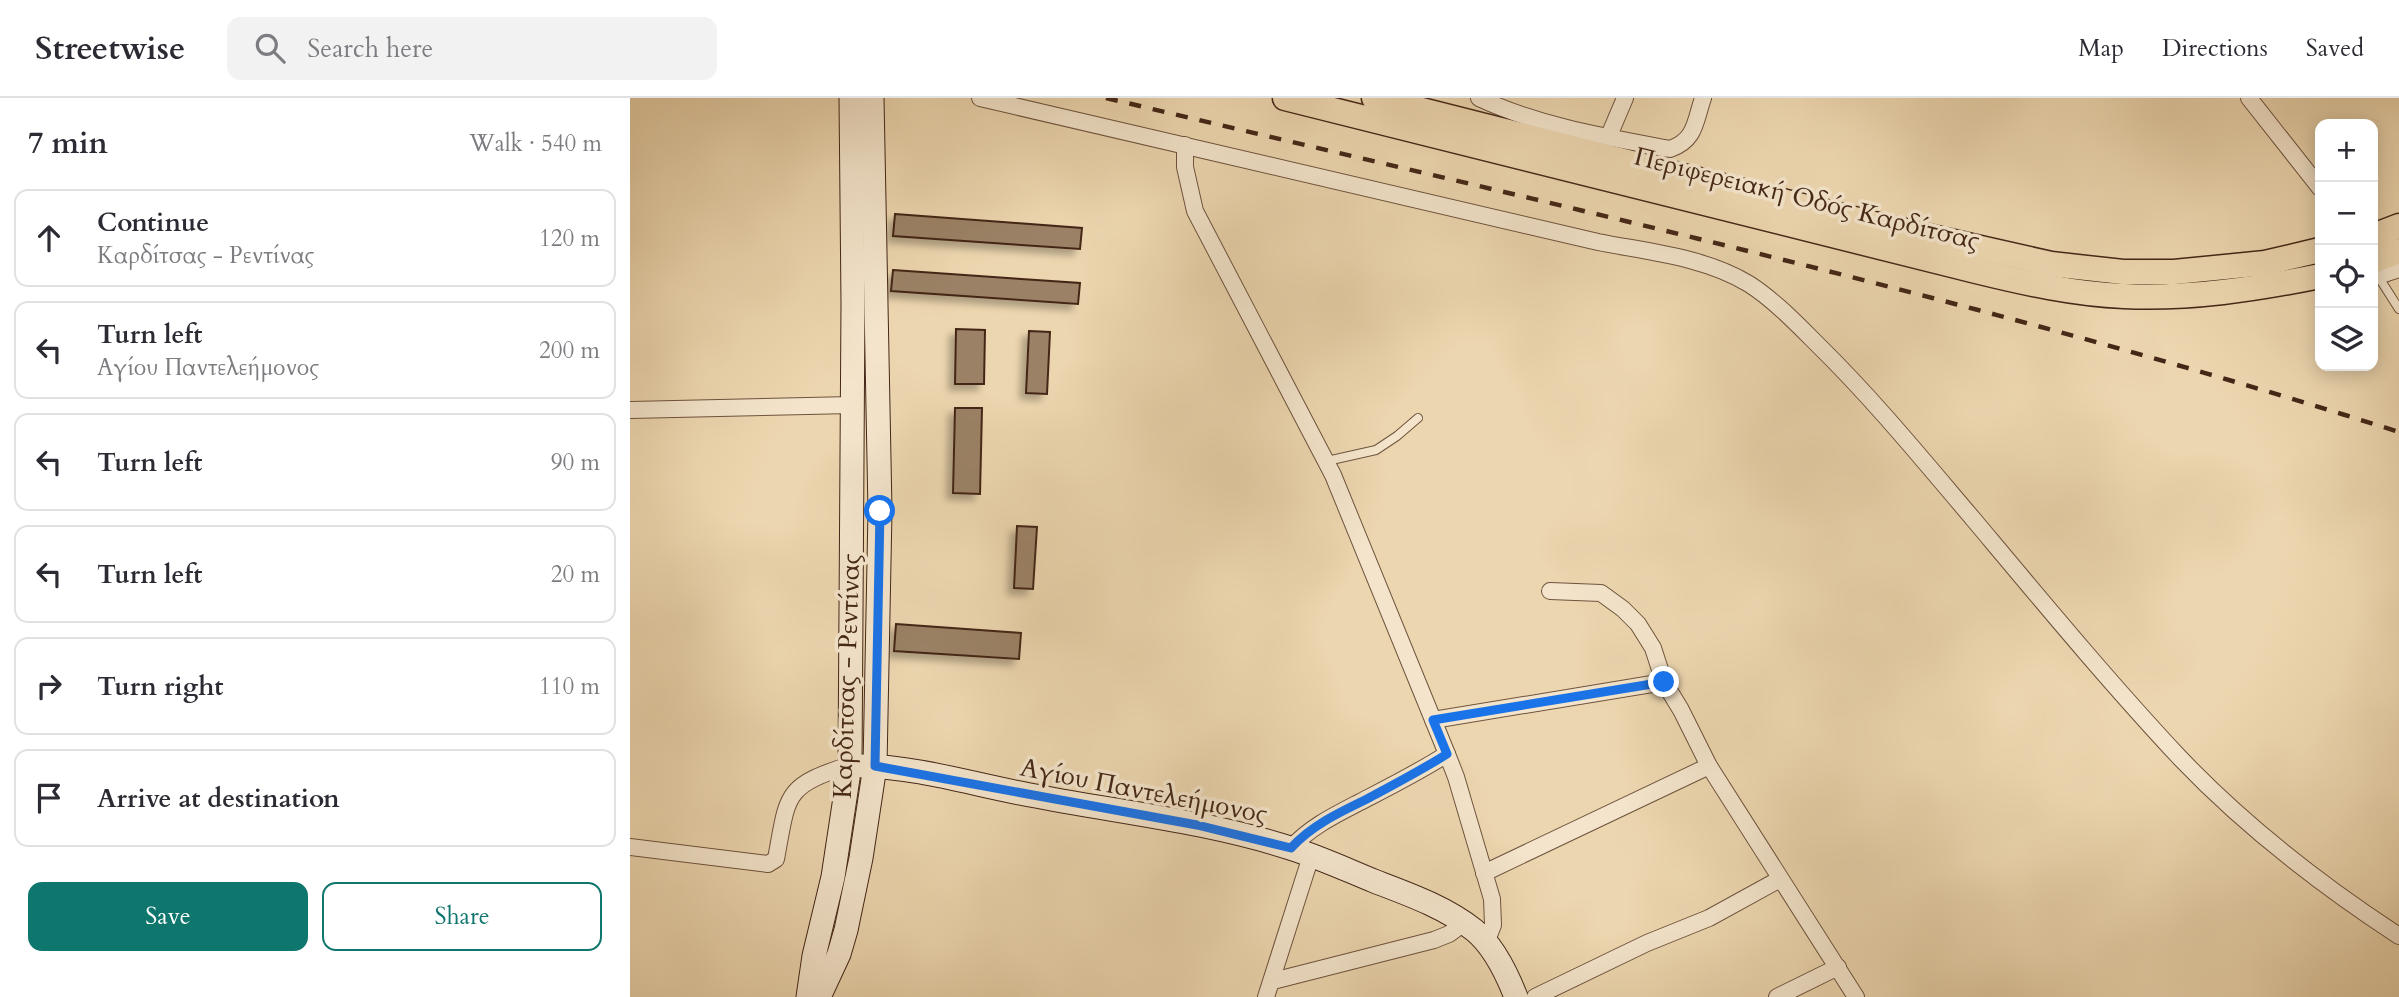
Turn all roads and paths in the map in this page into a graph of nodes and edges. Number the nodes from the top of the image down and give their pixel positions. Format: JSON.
{"nodes":[{"id":1,"x":851,"y":98,"type":"edge"},
{"id":2,"x":872,"y":98,"type":"edge"},
{"id":3,"x":980,"y":98,"type":"edge"},
{"id":4,"x":1285,"y":98,"type":"edge"},
{"id":5,"x":1374,"y":98,"type":"edge"},
{"id":6,"x":1479,"y":98,"type":"edge"},
{"id":7,"x":1625,"y":98,"type":"edge"},
{"id":8,"x":1703,"y":98,"type":"edge"},
{"id":9,"x":2249,"y":98,"type":"edge"},
{"id":10,"x":1608,"y":138,"type":"junction"},
{"id":11,"x":1185,"y":145,"type":"junction"},
{"id":12,"x":2315,"y":182,"type":"edge"},
{"id":13,"x":2399,"y":226,"type":"edge"},
{"id":14,"x":2378,"y":234,"type":"edge"},
{"id":15,"x":2315,"y":251,"type":"edge"},
{"id":16,"x":2399,"y":251,"type":"edge"},
{"id":17,"x":2378,"y":266,"type":"edge"},
{"id":18,"x":2378,"y":268,"type":"edge"},
{"id":19,"x":2399,"y":269,"type":"edge"},
{"id":20,"x":2378,"y":273,"type":"edge"},
{"id":21,"x":2315,"y":277,"type":"edge"},
{"id":22,"x":877,"y":302,"type":"junction"},
{"id":23,"x":853,"y":303,"type":"junction"},
{"id":24,"x":2399,"y":309,"type":"edge"},
{"id":25,"x":852,"y":405,"type":"junction"},
{"id":26,"x":630,"y":410,"type":"edge"},
{"id":27,"x":1418,"y":418,"type":"dead end"},
{"id":28,"x":1327,"y":461,"type":"junction"},
{"id":29,"x":1550,"y":591,"type":"dead end"},
{"id":30,"x":1664,"y":682,"type":"junction"},
{"id":31,"x":1433,"y":720,"type":"junction"},
{"id":32,"x":1447,"y":754,"type":"junction"},
{"id":33,"x":850,"y":765,"type":"junction"},
{"id":34,"x":875,"y":766,"type":"junction"},
{"id":35,"x":1709,"y":766,"type":"junction"},
{"id":36,"x":630,"y":847,"type":"edge"},
{"id":37,"x":1301,"y":852,"type":"junction"},
{"id":38,"x":1484,"y":873,"type":"junction"},
{"id":39,"x":1780,"y":878,"type":"junction"},
{"id":40,"x":1464,"y":923,"type":"junction"},
{"id":41,"x":2399,"y":936,"type":"edge"},
{"id":42,"x":1486,"y":943,"type":"junction"},
{"id":43,"x":1838,"y":967,"type":"junction"},
{"id":44,"x":1273,"y":981,"type":"junction"},
{"id":45,"x":808,"y":997,"type":"edge"},
{"id":46,"x":819,"y":997,"type":"edge"},
{"id":47,"x":1266,"y":997,"type":"edge"},
{"id":48,"x":1516,"y":997,"type":"edge"},
{"id":49,"x":1535,"y":997,"type":"edge"},
{"id":50,"x":1777,"y":997,"type":"edge"},
{"id":51,"x":1856,"y":997,"type":"edge"}],
"edges":[{"from":1,"to":23,"type":"main road","name":"Καρδίτσας - Ρεντίνας"},
{"from":2,"to":22,"type":"main road","name":"Καρδίτσας - Ρεντίνας"},
{"from":3,"to":11,"type":"street"},
{"from":4,"to":21,"type":"main road","name":"Περιφερειακή Οδός Καρδίτσας"},
{"from":5,"to":15,"type":"main road","name":"Περιφερειακή Οδός Καρδίτσας"},
{"from":6,"to":10,"type":"street"},
{"from":7,"to":10,"type":"street"},
{"from":8,"to":10,"type":"street"},
{"from":9,"to":12,"type":"street"},
{"from":11,"to":28,"type":"street"},
{"from":11,"to":41,"type":"street"},
{"from":13,"to":14,"type":"main road"},
{"from":16,"to":17,"type":"main road"},
{"from":18,"to":19,"type":"street"},
{"from":20,"to":24,"type":"lane"},
{"from":22,"to":23,"type":"main road"},
{"from":22,"to":34,"type":"main road","name":"Καρδίτσας - Ρεντίνας"},
{"from":23,"to":25,"type":"main road","name":"Καρδίτσας - Ρεντίνας"},
{"from":25,"to":26,"type":"street"},
{"from":25,"to":33,"type":"main road","name":"Καρδίτσας - Ρεντίνας"},
{"from":27,"to":28,"type":"lane"},
{"from":28,"to":31,"type":"street"},
{"from":29,"to":30,"type":"street"},
{"from":30,"to":31,"type":"street"},
{"from":30,"to":35,"type":"street"},
{"from":31,"to":32,"type":"street"},
{"from":32,"to":37,"type":"street"},
{"from":32,"to":38,"type":"street"},
{"from":33,"to":34,"type":"main road","name":"Αγίου Παντελεήμονος"},
{"from":33,"to":36,"type":"street"},
{"from":33,"to":45,"type":"main road","name":"Καρδίτσας - Ρεντίνας"},
{"from":34,"to":37,"type":"main road","name":"Αγίου Παντελεήμονος"},
{"from":34,"to":46,"type":"main road","name":"Καρδίτσας - Ρεντίνας"},
{"from":35,"to":38,"type":"street"},
{"from":35,"to":39,"type":"street"},
{"from":37,"to":40,"type":"main road","name":"Αγίου Παντελεήμονος"},
{"from":37,"to":44,"type":"street"},
{"from":38,"to":42,"type":"street"},
{"from":39,"to":43,"type":"street"},
{"from":39,"to":49,"type":"street"},
{"from":40,"to":42,"type":"main road","name":"Αγίου Παντελεήμονος"},
{"from":40,"to":44,"type":"street"},
{"from":42,"to":48,"type":"main road","name":"Αγίου Παντελεήμονος"},
{"from":43,"to":50,"type":"street"},
{"from":43,"to":51,"type":"street"},
{"from":44,"to":47,"type":"street"}]}
